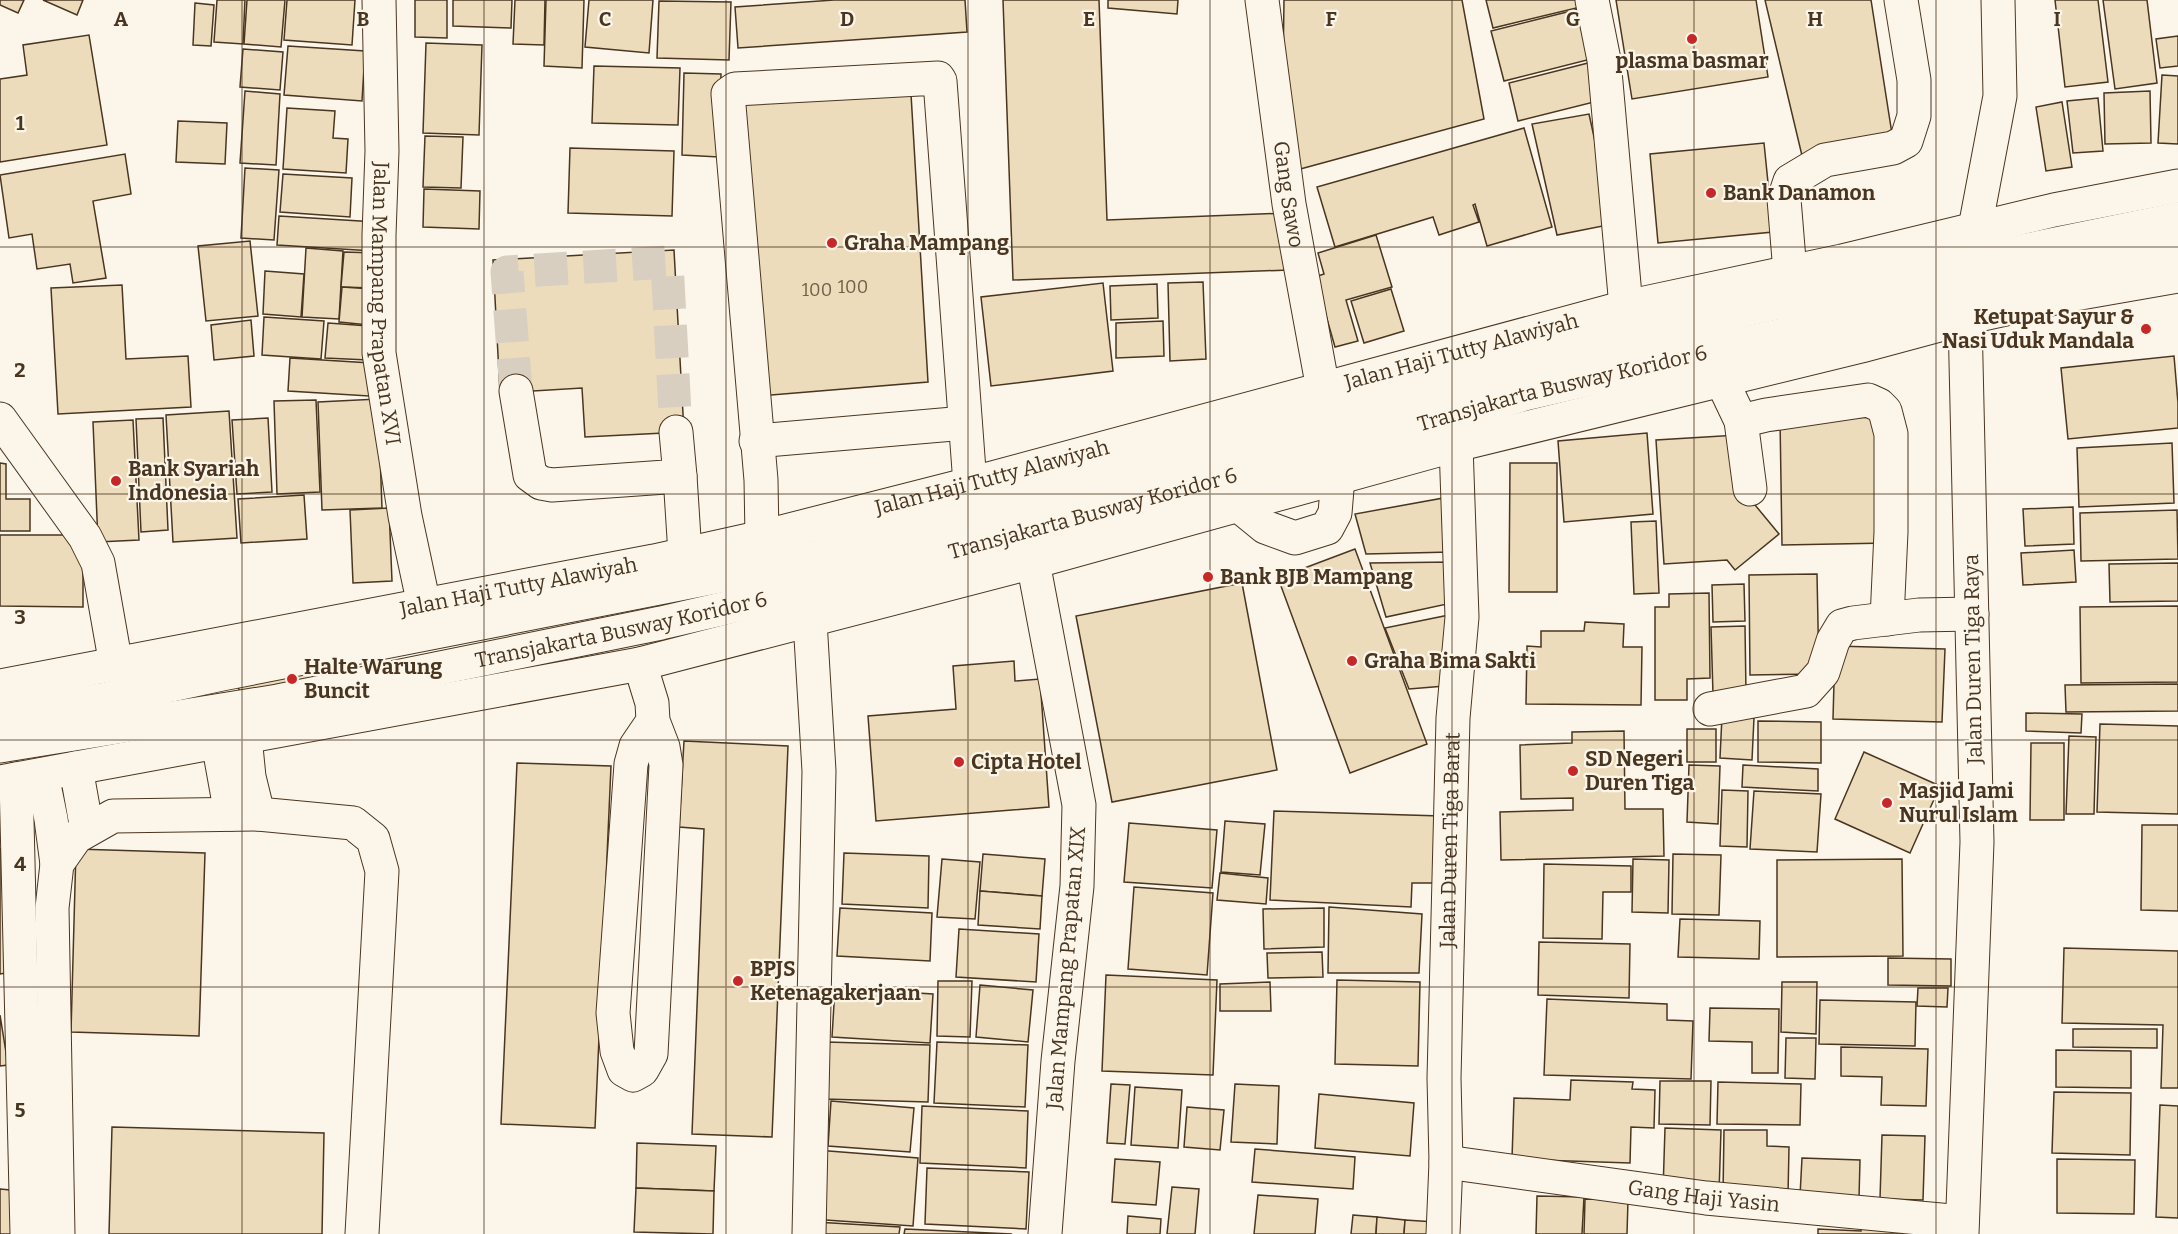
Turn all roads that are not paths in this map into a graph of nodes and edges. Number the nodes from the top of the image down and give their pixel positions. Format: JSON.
{"nodes":[{"id":1,"x":379,"y":0,"type":"edge"},
{"id":2,"x":1262,"y":0,"type":"edge"},
{"id":3,"x":1592,"y":0,"type":"edge"},
{"id":4,"x":1901,"y":0,"type":"edge"},
{"id":5,"x":1998,"y":0,"type":"edge"},
{"id":6,"x":2178,"y":186,"type":"edge"},
{"id":7,"x":2178,"y":219,"type":"edge"},
{"id":8,"x":1975,"y":228,"type":"junction"},
{"id":9,"x":2178,"y":246,"type":"edge"},
{"id":10,"x":1790,"y":272,"type":"junction"},
{"id":11,"x":2178,"y":276,"type":"edge"},
{"id":12,"x":1968,"y":290,"type":"junction"},
{"id":13,"x":1626,"y":308,"type":"junction"},
{"id":14,"x":1720,"y":379,"type":"junction"},
{"id":15,"x":1323,"y":389,"type":"junction"},
{"id":16,"x":516,"y":391,"type":"tunnel mouth"},
{"id":17,"x":0,"y":420,"type":"edge"},
{"id":18,"x":1741,"y":421,"type":"junction"},
{"id":19,"x":965,"y":423,"type":"junction"},
{"id":20,"x":676,"y":432,"type":"tunnel mouth"},
{"id":21,"x":756,"y":441,"type":"junction"},
{"id":22,"x":1456,"y":445,"type":"junction"},
{"id":23,"x":680,"y":476,"type":"junction"},
{"id":24,"x":1338,"y":477,"type":"junction"},
{"id":25,"x":970,"y":484,"type":"junction"},
{"id":26,"x":1750,"y":489,"type":"dead end"},
{"id":27,"x":1238,"y":505,"type":"junction"},
{"id":28,"x":762,"y":537,"type":"junction"},
{"id":29,"x":685,"y":554,"type":"junction"},
{"id":30,"x":1033,"y":562,"type":"junction"},
{"id":31,"x":424,"y":605,"type":"junction"},
{"id":32,"x":1972,"y":614,"type":"junction"},
{"id":33,"x":1887,"y":619,"type":"junction"},
{"id":34,"x":810,"y":621,"type":"junction"},
{"id":35,"x":640,"y":664,"type":"junction"},
{"id":36,"x":116,"y":665,"type":"junction"},
{"id":37,"x":0,"y":686,"type":"edge"},
{"id":38,"x":1710,"y":709,"type":"dead end"},
{"id":39,"x":0,"y":717,"type":"edge"},
{"id":40,"x":653,"y":721,"type":"junction"},
{"id":41,"x":232,"y":740,"type":"junction"},
{"id":42,"x":0,"y":746,"type":"edge"},
{"id":43,"x":75,"y":768,"type":"junction"},
{"id":44,"x":19,"y":778,"type":"edge"},
{"id":45,"x":245,"y":814,"type":"junction"},
{"id":46,"x":87,"y":830,"type":"junction"},
{"id":47,"x":57,"y":864,"type":"junction"},
{"id":48,"x":1446,"y":1162,"type":"junction"},
{"id":49,"x":1962,"y":1228,"type":"edge"},
{"id":50,"x":27,"y":1234,"type":"edge"},
{"id":51,"x":58,"y":1234,"type":"edge"},
{"id":52,"x":362,"y":1234,"type":"edge"},
{"id":53,"x":809,"y":1234,"type":"edge"},
{"id":54,"x":1045,"y":1234,"type":"edge"},
{"id":55,"x":1443,"y":1234,"type":"edge"}],
"edges":[{"from":1,"to":31,"type":"main road","name":"Jalan Mampang Prapatan XVI"},
{"from":2,"to":15,"type":"main road","name":"Gang Sawo"},
{"from":3,"to":13,"type":"main road"},
{"from":4,"to":10,"type":"main road"},
{"from":5,"to":8,"type":"main road","name":"Jalan Duren Tiga Raya"},
{"from":6,"to":8,"type":"main road","name":"Jalan Haji Tutty Alawiyah"},
{"from":7,"to":12,"type":"main road","name":"Transjakarta Busway Koridor 6"},
{"from":8,"to":10,"type":"main road","name":"Jalan Haji Tutty Alawiyah"},
{"from":8,"to":12,"type":"main road","name":"Jalan Duren Tiga Raya"},
{"from":9,"to":12,"type":"main road","name":"Transjakarta Busway Koridor 6"},
{"from":10,"to":13,"type":"main road","name":"Jalan Haji Tutty Alawiyah"},
{"from":11,"to":12,"type":"main road"},
{"from":12,"to":14,"type":"main road"},
{"from":12,"to":32,"type":"main road","name":"Jalan Duren Tiga Raya"},
{"from":12,"to":39,"type":"main road","name":"Transjakarta Busway Koridor 6"},
{"from":12,"to":42,"type":"main road","name":"Transjakarta Busway Koridor 6"},
{"from":13,"to":15,"type":"main road","name":"Jalan Haji Tutty Alawiyah"},
{"from":14,"to":18,"type":"main road"},
{"from":14,"to":22,"type":"main road"},
{"from":15,"to":25,"type":"main road","name":"Jalan Haji Tutty Alawiyah"},
{"from":16,"to":23,"type":"main road"},
{"from":17,"to":36,"type":"main road"},
{"from":18,"to":26,"type":"main road"},
{"from":18,"to":33,"type":"main road"},
{"from":19,"to":21,"type":"main road"},
{"from":19,"to":21,"type":"main road"},
{"from":19,"to":25,"type":"main road"},
{"from":20,"to":23,"type":"main road"},
{"from":21,"to":28,"type":"main road"},
{"from":22,"to":24,"type":"main road"},
{"from":22,"to":48,"type":"main road","name":"Jalan Duren Tiga Barat"},
{"from":23,"to":29,"type":"main road"},
{"from":24,"to":27,"type":"main road"},
{"from":24,"to":27,"type":"main road"},
{"from":25,"to":28,"type":"main road","name":"Jalan Haji Tutty Alawiyah"},
{"from":27,"to":30,"type":"main road"},
{"from":28,"to":29,"type":"main road","name":"Jalan Haji Tutty Alawiyah"},
{"from":29,"to":31,"type":"main road","name":"Jalan Haji Tutty Alawiyah"},
{"from":30,"to":34,"type":"main road"},
{"from":30,"to":54,"type":"main road","name":"Jalan Mampang Prapatan XIX"},
{"from":31,"to":36,"type":"main road","name":"Jalan Haji Tutty Alawiyah"},
{"from":32,"to":33,"type":"main road"},
{"from":32,"to":49,"type":"main road","name":"Jalan Duren Tiga Raya"},
{"from":33,"to":38,"type":"main road"},
{"from":34,"to":35,"type":"main road"},
{"from":34,"to":53,"type":"main road"},
{"from":35,"to":40,"type":"main road"},
{"from":35,"to":41,"type":"main road"},
{"from":36,"to":37,"type":"main road","name":"Jalan Haji Tutty Alawiyah"},
{"from":40,"to":40,"type":"main road"},
{"from":41,"to":43,"type":"main road"},
{"from":41,"to":45,"type":"main road"},
{"from":43,"to":44,"type":"main road"},
{"from":43,"to":46,"type":"main road"},
{"from":44,"to":47,"type":"main road"},
{"from":44,"to":50,"type":"main road"},
{"from":45,"to":46,"type":"main road"},
{"from":45,"to":52,"type":"main road"},
{"from":46,"to":47,"type":"main road"},
{"from":47,"to":51,"type":"main road"},
{"from":48,"to":49,"type":"main road","name":"Gang Haji Yasin"},
{"from":48,"to":55,"type":"main road","name":"Jalan Duren Tiga Barat"}]}
